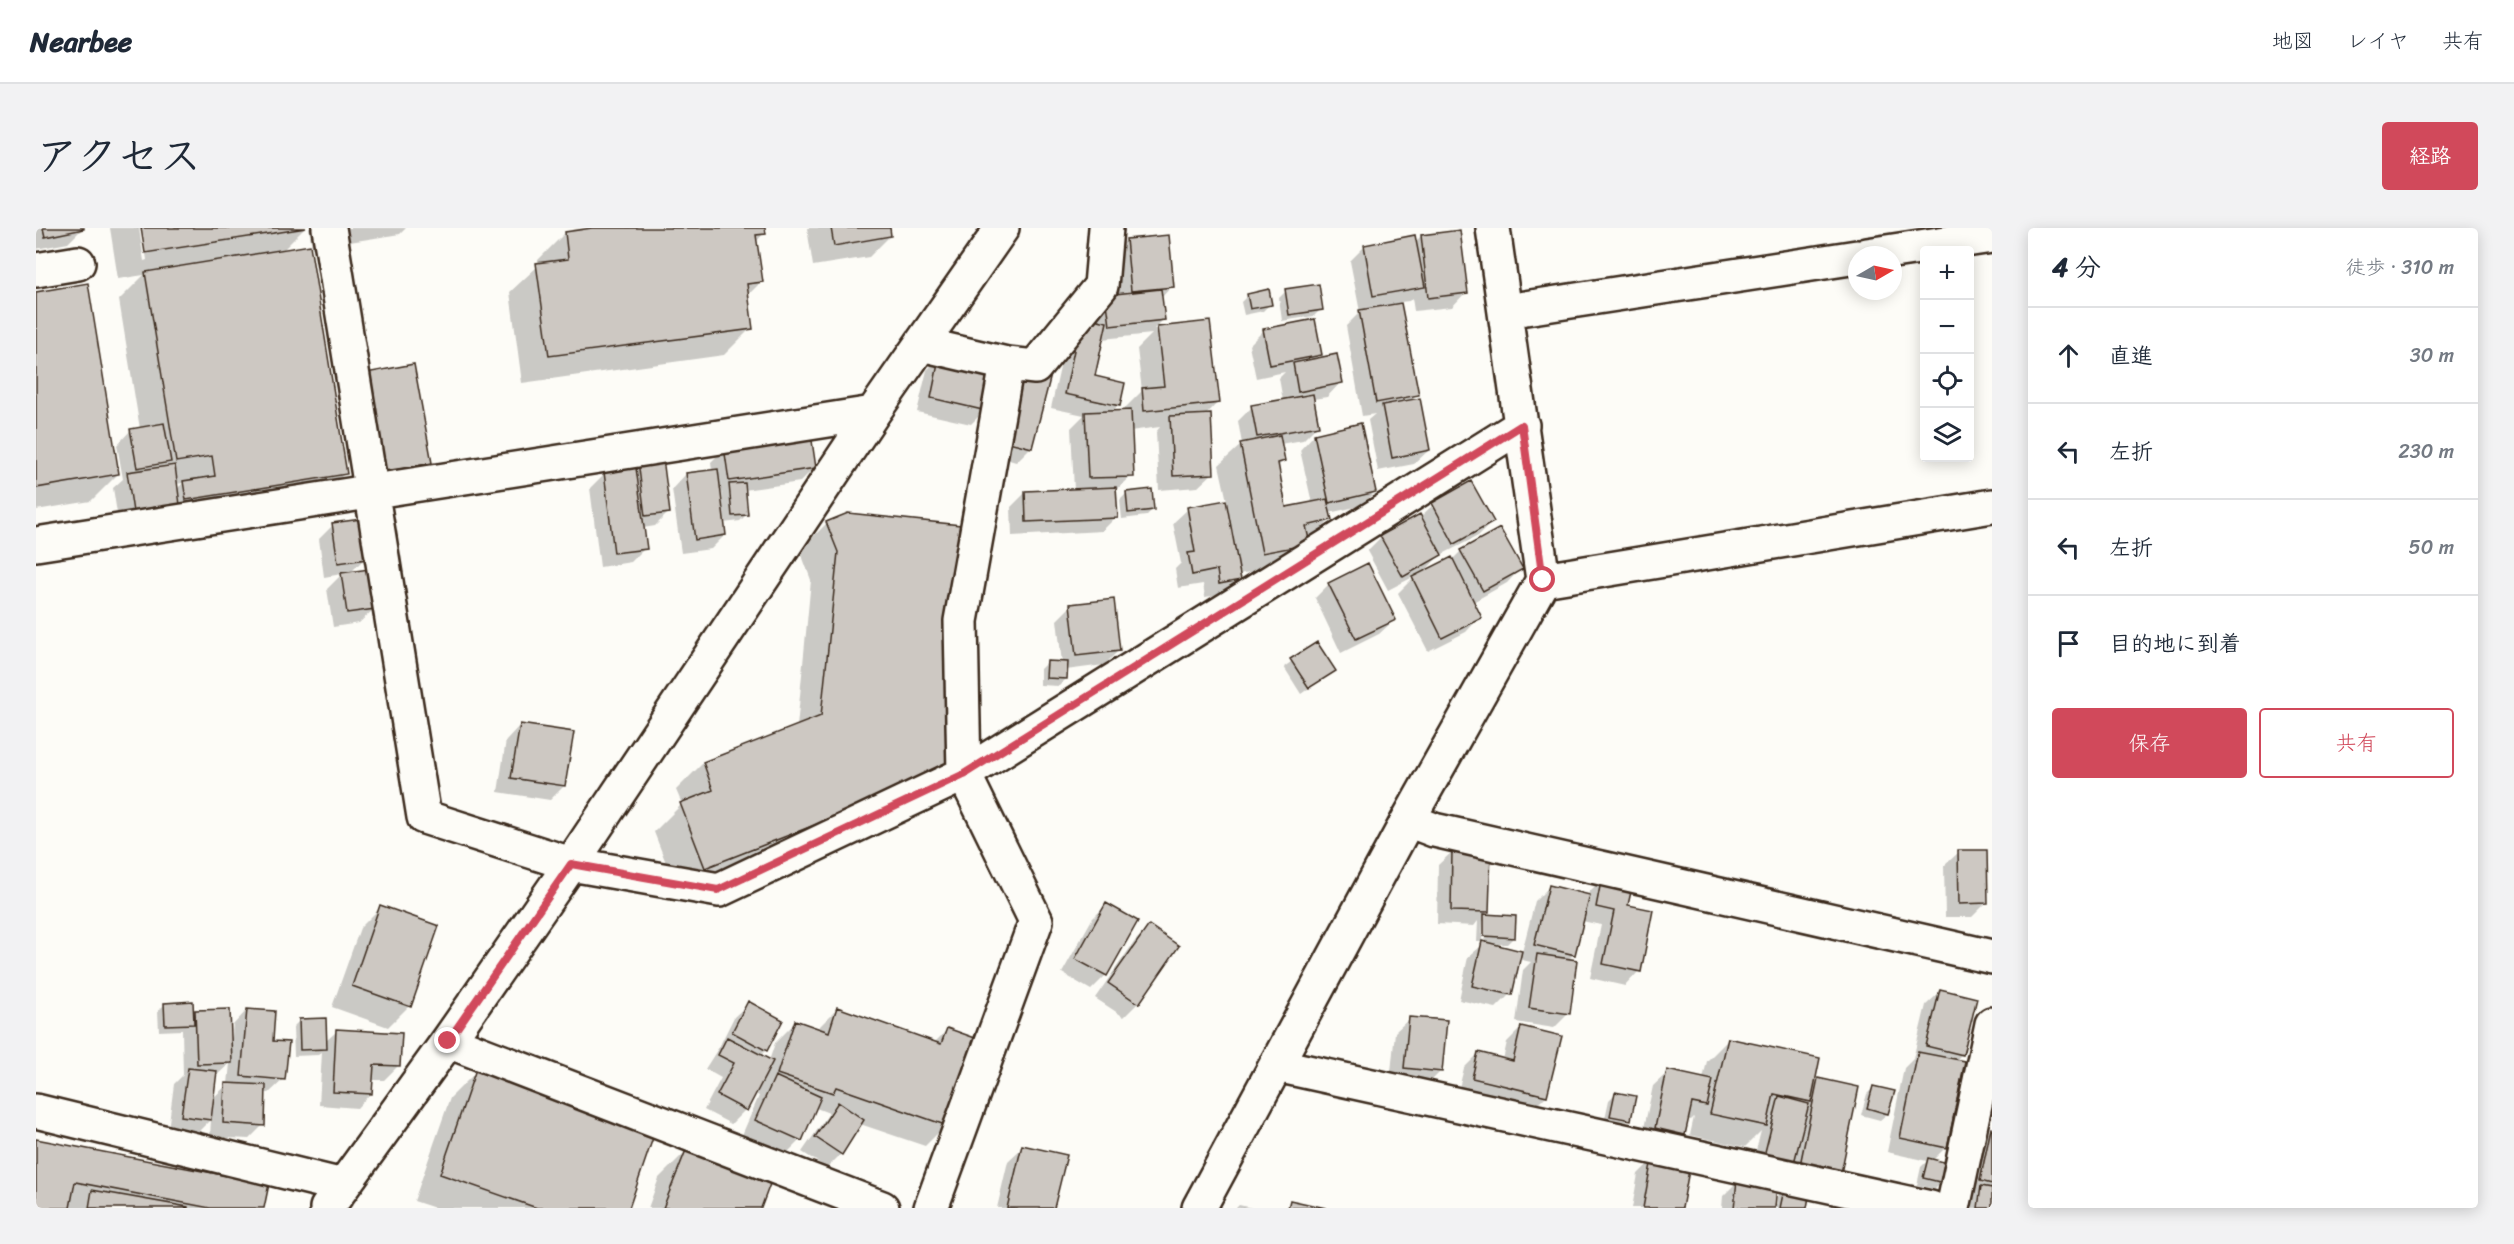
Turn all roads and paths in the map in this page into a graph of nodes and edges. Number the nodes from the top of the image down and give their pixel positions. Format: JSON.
{"nodes":[{"id":1,"x":328,"y":228,"type":"edge"},
{"id":2,"x":1002,"y":228,"type":"edge"},
{"id":3,"x":1106,"y":228,"type":"edge"},
{"id":4,"x":1493,"y":228,"type":"edge"},
{"id":5,"x":1992,"y":236,"type":"edge"},
{"id":6,"x":1902,"y":250,"type":"edge"},
{"id":7,"x":1848,"y":257,"type":"edge"},
{"id":8,"x":78,"y":263,"type":"dead end"},
{"id":9,"x":36,"y":270,"type":"edge"},
{"id":10,"x":1506,"y":310,"type":"junction"},
{"id":11,"x":921,"y":344,"type":"junction"},
{"id":12,"x":1007,"y":364,"type":"junction"},
{"id":13,"x":873,"y":413,"type":"junction"},
{"id":14,"x":1522,"y":425,"type":"junction"},
{"id":15,"x":371,"y":492,"type":"junction"},
{"id":16,"x":1992,"y":506,"type":"edge"},
{"id":17,"x":36,"y":544,"type":"edge"},
{"id":18,"x":1543,"y":580,"type":"junction"},
{"id":19,"x":964,"y":774,"type":"junction"},
{"id":20,"x":1408,"y":820,"type":"junction"},
{"id":21,"x":571,"y":864,"type":"junction"},
{"id":22,"x":1992,"y":957,"type":"edge"},
{"id":23,"x":1992,"y":1024,"type":"edge"},
{"id":24,"x":448,"y":1041,"type":"junction"},
{"id":25,"x":1276,"y":1065,"type":"junction"},
{"id":26,"x":36,"y":1111,"type":"edge"},
{"id":27,"x":1982,"y":1121,"type":"edge"},
{"id":28,"x":335,"y":1197,"type":"edge"},
{"id":29,"x":882,"y":1208,"type":"edge"},
{"id":30,"x":931,"y":1208,"type":"edge"},
{"id":31,"x":1199,"y":1208,"type":"edge"},
{"id":32,"x":1931,"y":1208,"type":"edge"},
{"id":33,"x":1953,"y":1208,"type":"edge"}],
"edges":[{"from":1,"to":15,"type":"street"},
{"from":2,"to":11,"type":"street"},
{"from":3,"to":12,"type":"street"},
{"from":4,"to":10,"type":"street"},
{"from":5,"to":6,"type":"street"},
{"from":7,"to":10,"type":"street"},
{"from":8,"to":9,"type":"street"},
{"from":10,"to":14,"type":"street"},
{"from":11,"to":12,"type":"street"},
{"from":11,"to":13,"type":"street"},
{"from":12,"to":19,"type":"street"},
{"from":13,"to":15,"type":"street"},
{"from":13,"to":21,"type":"street"},
{"from":14,"to":18,"type":"street"},
{"from":14,"to":19,"type":"street"},
{"from":15,"to":17,"type":"street"},
{"from":15,"to":21,"type":"street"},
{"from":16,"to":18,"type":"street"},
{"from":18,"to":20,"type":"street"},
{"from":19,"to":21,"type":"street"},
{"from":19,"to":30,"type":"street"},
{"from":20,"to":22,"type":"street"},
{"from":20,"to":25,"type":"street"},
{"from":21,"to":24,"type":"street"},
{"from":23,"to":27,"type":"street"},
{"from":24,"to":28,"type":"street"},
{"from":24,"to":29,"type":"street"},
{"from":25,"to":31,"type":"street"},
{"from":25,"to":32,"type":"street"},
{"from":26,"to":28,"type":"street"},
{"from":27,"to":33,"type":"street"}]}
